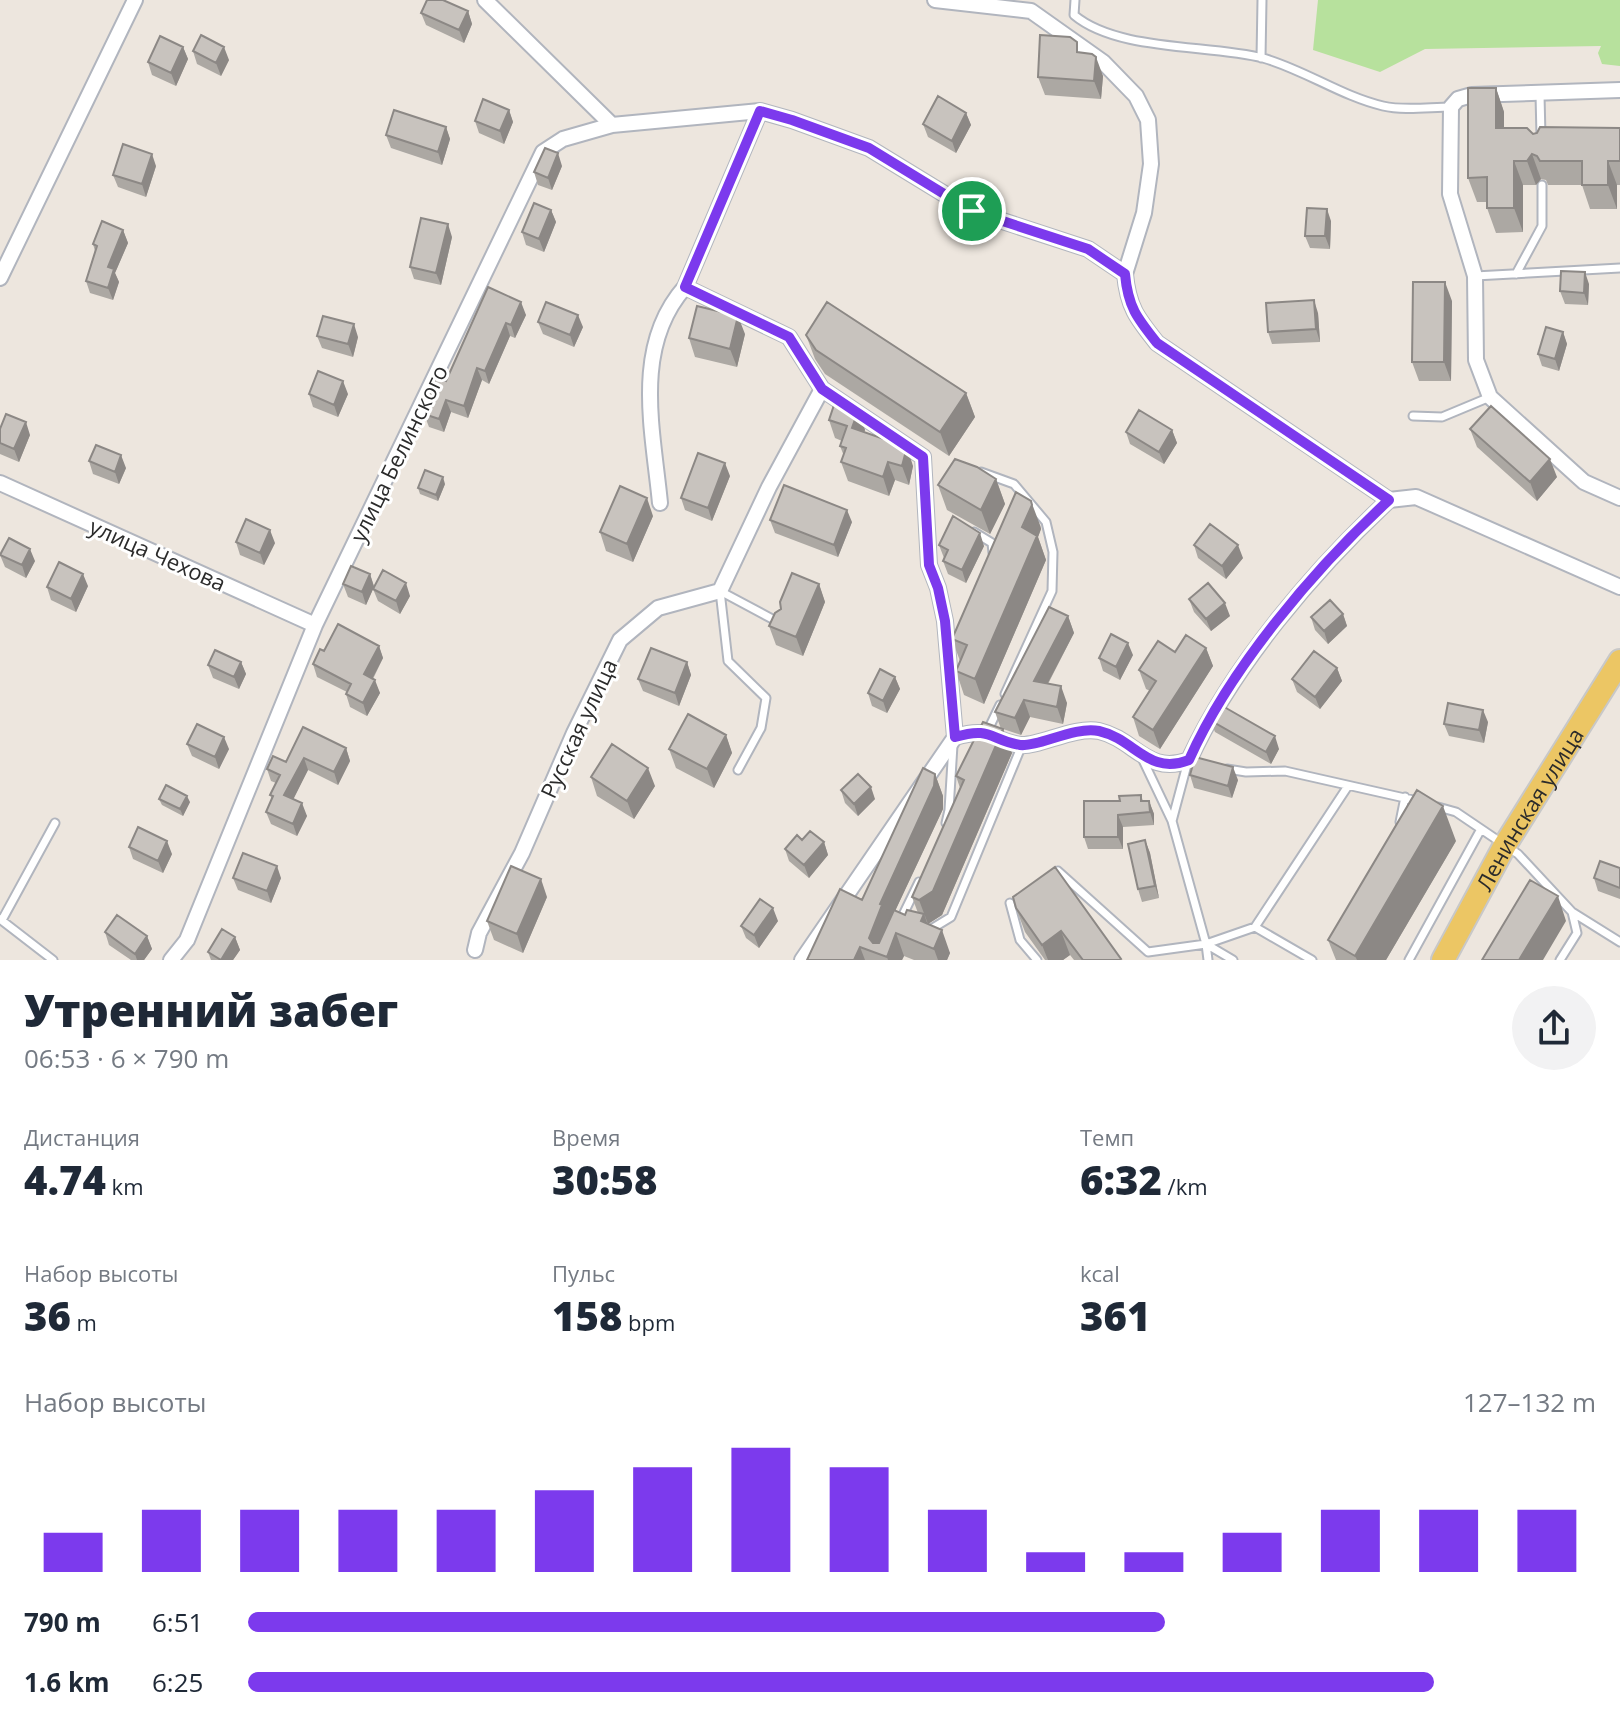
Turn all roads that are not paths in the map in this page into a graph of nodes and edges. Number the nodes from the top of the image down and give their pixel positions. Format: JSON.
{"nodes":[{"id":1,"x":135,"y":0,"type":"edge"},
{"id":2,"x":485,"y":0,"type":"edge"},
{"id":3,"x":935,"y":0,"type":"edge"},
{"id":4,"x":1075,"y":0,"type":"edge"},
{"id":5,"x":1262,"y":0,"type":"edge"},
{"id":6,"x":1261,"y":58,"type":"junction"},
{"id":7,"x":1620,"y":90,"type":"edge"},
{"id":8,"x":1540,"y":95,"type":"junction"},
{"id":9,"x":1451,"y":107,"type":"junction"},
{"id":10,"x":760,"y":111,"type":"junction"},
{"id":11,"x":612,"y":125,"type":"junction"},
{"id":12,"x":1542,"y":152,"type":"edge"},
{"id":13,"x":1542,"y":185,"type":"dead end"},
{"id":14,"x":1620,"y":268,"type":"edge"},
{"id":15,"x":1125,"y":274,"type":"junction"},
{"id":16,"x":1516,"y":274,"type":"junction"},
{"id":17,"x":1475,"y":276,"type":"junction"},
{"id":18,"x":0,"y":278,"type":"edge"},
{"id":19,"x":685,"y":287,"type":"junction"},
{"id":20,"x":822,"y":389,"type":"junction"},
{"id":21,"x":1490,"y":397,"type":"junction"},
{"id":22,"x":1413,"y":416,"type":"dead end"},
{"id":23,"x":972,"y":468,"type":"edge"},
{"id":24,"x":0,"y":483,"type":"edge"},
{"id":25,"x":1620,"y":498,"type":"edge"},
{"id":26,"x":1389,"y":500,"type":"junction"},
{"id":27,"x":660,"y":503,"type":"dead end"},
{"id":28,"x":964,"y":526,"type":"edge"},
{"id":29,"x":992,"y":558,"type":"edge"},
{"id":30,"x":1620,"y":587,"type":"edge"},
{"id":31,"x":720,"y":591,"type":"junction"},
{"id":32,"x":315,"y":625,"type":"junction"},
{"id":33,"x":782,"y":625,"type":"edge"},
{"id":34,"x":1620,"y":661,"type":"edge"},
{"id":35,"x":987,"y":732,"type":"junction"},
{"id":36,"x":955,"y":737,"type":"junction"},
{"id":37,"x":1022,"y":745,"type":"junction"},
{"id":38,"x":1139,"y":753,"type":"junction"},
{"id":39,"x":1196,"y":762,"type":"junction"},
{"id":40,"x":1217,"y":767,"type":"edge"},
{"id":41,"x":738,"y":770,"type":"dead end"},
{"id":42,"x":1348,"y":786,"type":"junction"},
{"id":43,"x":1405,"y":797,"type":"junction"},
{"id":44,"x":1172,"y":821,"type":"junction"},
{"id":45,"x":55,"y":823,"type":"dead end"},
{"id":46,"x":1399,"y":826,"type":"edge"},
{"id":47,"x":1481,"y":829,"type":"junction"},
{"id":48,"x":944,"y":831,"type":"edge"},
{"id":49,"x":1505,"y":845,"type":"junction"},
{"id":50,"x":925,"y":869,"type":"edge"},
{"id":51,"x":1058,"y":871,"type":"edge"},
{"id":52,"x":1010,"y":903,"type":"edge"},
{"id":53,"x":1572,"y":912,"type":"junction"},
{"id":54,"x":1,"y":919,"type":"edge"},
{"id":55,"x":900,"y":920,"type":"junction"},
{"id":56,"x":1255,"y":927,"type":"junction"},
{"id":57,"x":894,"y":933,"type":"edge"},
{"id":58,"x":1620,"y":942,"type":"edge"},
{"id":59,"x":821,"y":943,"type":"edge"},
{"id":60,"x":1206,"y":944,"type":"junction"},
{"id":61,"x":475,"y":950,"type":"dead end"},
{"id":62,"x":1147,"y":956,"type":"edge"},
{"id":63,"x":53,"y":960,"type":"edge"},
{"id":64,"x":171,"y":960,"type":"edge"},
{"id":65,"x":802,"y":960,"type":"edge"},
{"id":66,"x":813,"y":960,"type":"edge"},
{"id":67,"x":1037,"y":960,"type":"edge"},
{"id":68,"x":1208,"y":960,"type":"edge"},
{"id":69,"x":1233,"y":960,"type":"edge"},
{"id":70,"x":1312,"y":960,"type":"edge"},
{"id":71,"x":1409,"y":960,"type":"edge"},
{"id":72,"x":1443,"y":960,"type":"edge"},
{"id":73,"x":1560,"y":960,"type":"edge"}],
"edges":[{"from":1,"to":18,"type":"street"},
{"from":2,"to":11,"type":"street"},
{"from":3,"to":15,"type":"street"},
{"from":4,"to":6,"type":"lane"},
{"from":5,"to":6,"type":"lane"},
{"from":6,"to":9,"type":"lane"},
{"from":7,"to":8,"type":"street"},
{"from":8,"to":9,"type":"street"},
{"from":8,"to":12,"type":"lane"},
{"from":9,"to":17,"type":"street"},
{"from":10,"to":11,"type":"street","name":"улица Белинского"},
{"from":10,"to":15,"type":"street"},
{"from":10,"to":19,"type":"street"},
{"from":11,"to":32,"type":"street","name":"улица Белинского"},
{"from":13,"to":16,"type":"lane"},
{"from":14,"to":16,"type":"lane"},
{"from":15,"to":26,"type":"street"},
{"from":16,"to":17,"type":"lane"},
{"from":17,"to":21,"type":"street"},
{"from":19,"to":20,"type":"street"},
{"from":19,"to":27,"type":"street"},
{"from":20,"to":31,"type":"street"},
{"from":20,"to":36,"type":"street"},
{"from":21,"to":22,"type":"lane"},
{"from":21,"to":25,"type":"street"},
{"from":23,"to":35,"type":"lane"},
{"from":24,"to":32,"type":"street","name":"улица Чехова"},
{"from":26,"to":30,"type":"street"},
{"from":26,"to":39,"type":"street"},
{"from":28,"to":29,"type":"lane"},
{"from":31,"to":33,"type":"lane"},
{"from":31,"to":41,"type":"lane"},
{"from":31,"to":61,"type":"street","name":"Русская улица"},
{"from":32,"to":64,"type":"street","name":"улица Белинского"},
{"from":34,"to":49,"type":"main road","name":"Ленинская улица"},
{"from":35,"to":36,"type":"street"},
{"from":35,"to":37,"type":"street"},
{"from":36,"to":48,"type":"lane"},
{"from":36,"to":65,"type":"street"},
{"from":37,"to":38,"type":"street"},
{"from":37,"to":55,"type":"lane"},
{"from":38,"to":39,"type":"street"},
{"from":38,"to":44,"type":"lane"},
{"from":39,"to":44,"type":"lane"},
{"from":40,"to":42,"type":"lane"},
{"from":42,"to":43,"type":"lane"},
{"from":42,"to":56,"type":"lane"},
{"from":43,"to":46,"type":"lane"},
{"from":43,"to":47,"type":"lane"},
{"from":44,"to":60,"type":"lane"},
{"from":45,"to":54,"type":"lane"},
{"from":47,"to":49,"type":"lane"},
{"from":47,"to":71,"type":"lane"},
{"from":49,"to":53,"type":"lane"},
{"from":49,"to":72,"type":"main road","name":"Ленинская улица"},
{"from":50,"to":55,"type":"lane"},
{"from":51,"to":62,"type":"lane"},
{"from":52,"to":67,"type":"lane"},
{"from":53,"to":58,"type":"lane"},
{"from":53,"to":73,"type":"lane"},
{"from":54,"to":63,"type":"lane"},
{"from":55,"to":57,"type":"lane"},
{"from":56,"to":60,"type":"lane"},
{"from":56,"to":70,"type":"lane"},
{"from":59,"to":66,"type":"lane"},
{"from":60,"to":62,"type":"lane"},
{"from":60,"to":68,"type":"lane"},
{"from":60,"to":69,"type":"lane"}]}
